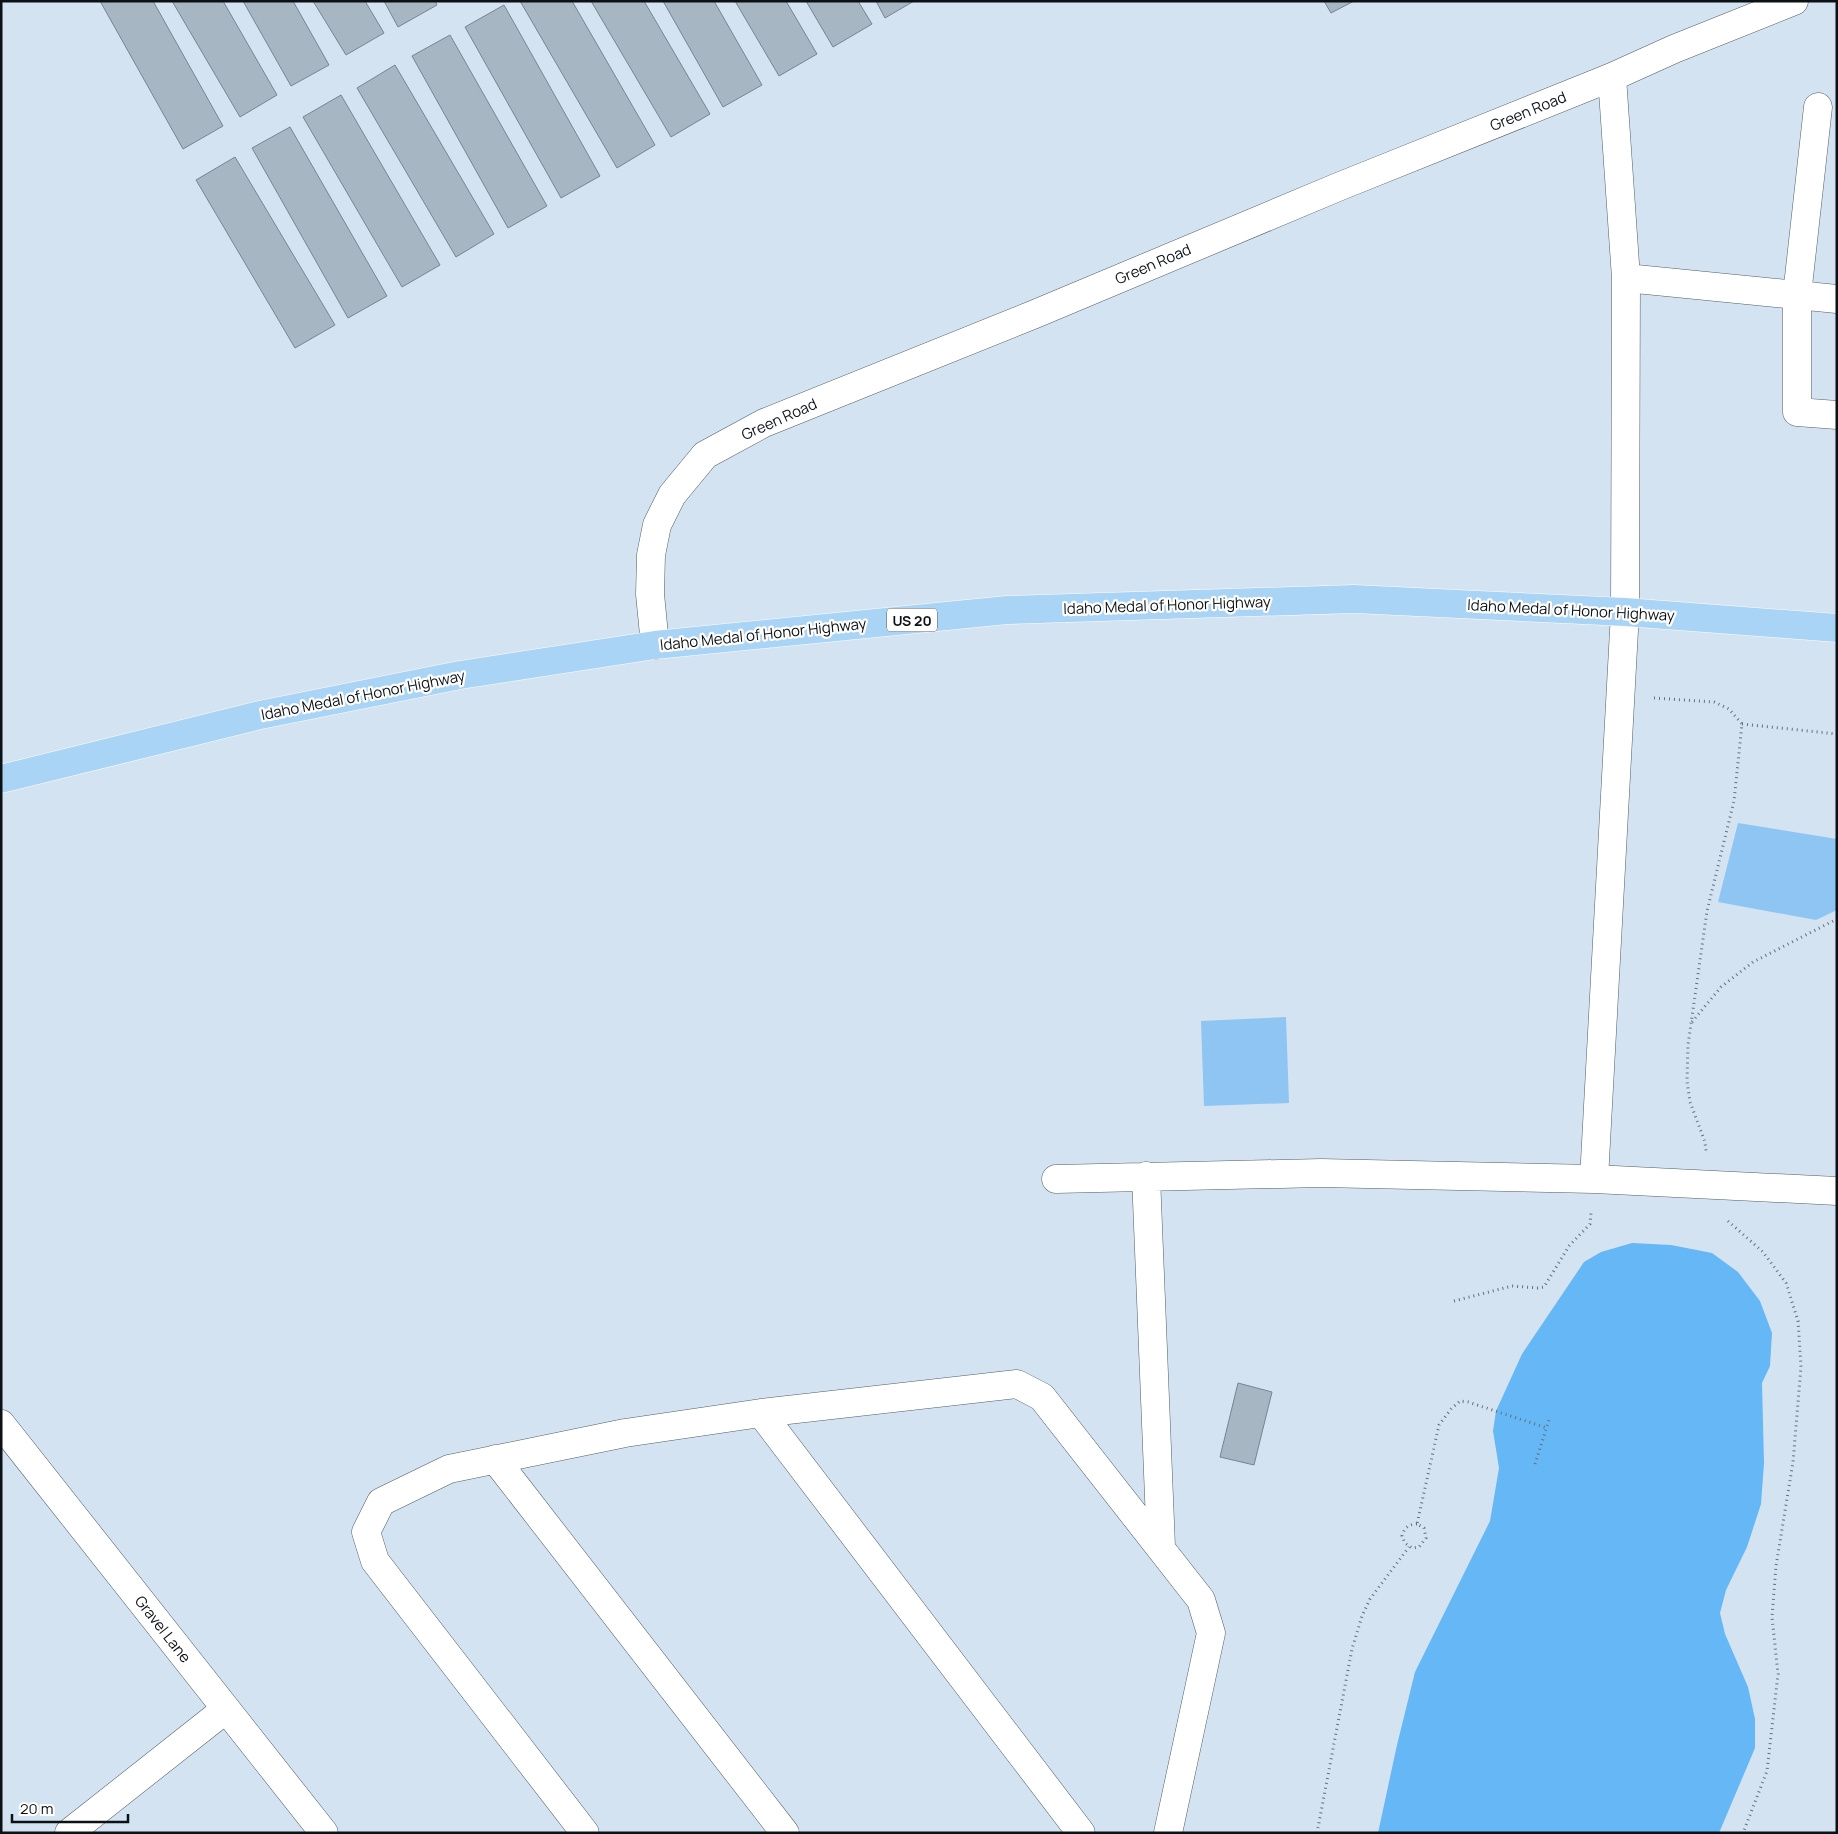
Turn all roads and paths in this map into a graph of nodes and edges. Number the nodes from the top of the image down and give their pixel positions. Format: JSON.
{"nodes":[{"id":1,"x":1794,"y":1,"type":"edge"},
{"id":2,"x":1612,"y":77,"type":"junction"},
{"id":3,"x":1818,"y":107,"type":"dead end"},
{"id":4,"x":1626,"y":278,"type":"junction"},
{"id":5,"x":1798,"y":295,"type":"junction"},
{"id":6,"x":1837,"y":299,"type":"edge"},
{"id":7,"x":1837,"y":415,"type":"edge"},
{"id":8,"x":1625,"y":612,"type":"junction"},
{"id":9,"x":1837,"y":628,"type":"edge"},
{"id":10,"x":655,"y":645,"type":"junction"},
{"id":11,"x":1742,"y":724,"type":"dead end"},
{"id":12,"x":1837,"y":734,"type":"edge"},
{"id":13,"x":1,"y":779,"type":"edge"},
{"id":14,"x":1837,"y":919,"type":"edge"},
{"id":15,"x":1691,"y":1023,"type":"dead end"},
{"id":16,"x":1146,"y":1176,"type":"junction"},
{"id":17,"x":1594,"y":1178,"type":"junction"},
{"id":18,"x":1056,"y":1179,"type":"dead end"},
{"id":19,"x":1837,"y":1190,"type":"edge"},
{"id":20,"x":1454,"y":1301,"type":"dead end"},
{"id":21,"x":762,"y":1413,"type":"junction"},
{"id":22,"x":1550,"y":1417,"type":"dead end"},
{"id":23,"x":1,"y":1424,"type":"edge"},
{"id":24,"x":1547,"y":1428,"type":"junction"},
{"id":25,"x":495,"y":1459,"type":"junction"},
{"id":26,"x":1535,"y":1464,"type":"dead end"},
{"id":27,"x":1417,"y":1524,"type":"junction"},
{"id":28,"x":1161,"y":1547,"type":"junction"},
{"id":29,"x":1409,"y":1547,"type":"junction"},
{"id":30,"x":226,"y":1709,"type":"junction"},
{"id":31,"x":69,"y":1833,"type":"edge"},
{"id":32,"x":324,"y":1833,"type":"edge"},
{"id":33,"x":585,"y":1833,"type":"edge"},
{"id":34,"x":785,"y":1833,"type":"edge"},
{"id":35,"x":1081,"y":1833,"type":"edge"},
{"id":36,"x":1168,"y":1833,"type":"edge"},
{"id":37,"x":1317,"y":1833,"type":"edge"}],
"edges":[{"from":1,"to":2,"type":"street","name":"Green Road"},
{"from":2,"to":4,"type":"street"},
{"from":2,"to":10,"type":"street","name":"Green Road"},
{"from":3,"to":5,"type":"street"},
{"from":4,"to":5,"type":"street"},
{"from":4,"to":8,"type":"street"},
{"from":5,"to":6,"type":"street"},
{"from":5,"to":7,"type":"street"},
{"from":8,"to":9,"type":"main road","name":"Idaho Medal of Honor Highway","number":"US 20"},
{"from":8,"to":10,"type":"main road","name":"Idaho Medal of Honor Highway","number":"US 20"},
{"from":8,"to":17,"type":"street"},
{"from":10,"to":13,"type":"main road","name":"Idaho Medal of Honor Highway","number":"US 20"},
{"from":11,"to":12,"type":"path"},
{"from":14,"to":15,"type":"path"},
{"from":16,"to":17,"type":"street"},
{"from":16,"to":18,"type":"street"},
{"from":16,"to":28,"type":"street"},
{"from":17,"to":19,"type":"street"},
{"from":17,"to":20,"type":"path"},
{"from":21,"to":25,"type":"street"},
{"from":21,"to":28,"type":"street"},
{"from":21,"to":35,"type":"street"},
{"from":22,"to":24,"type":"path"},
{"from":23,"to":30,"type":"street","name":"Gravel Lane"},
{"from":24,"to":26,"type":"path"},
{"from":24,"to":27,"type":"path"},
{"from":25,"to":33,"type":"street"},
{"from":25,"to":34,"type":"street"},
{"from":27,"to":29,"type":"path"},
{"from":27,"to":29,"type":"path"},
{"from":28,"to":36,"type":"street"},
{"from":29,"to":37,"type":"path"},
{"from":30,"to":31,"type":"street"},
{"from":30,"to":32,"type":"street","name":"Gravel Lane"}]}
